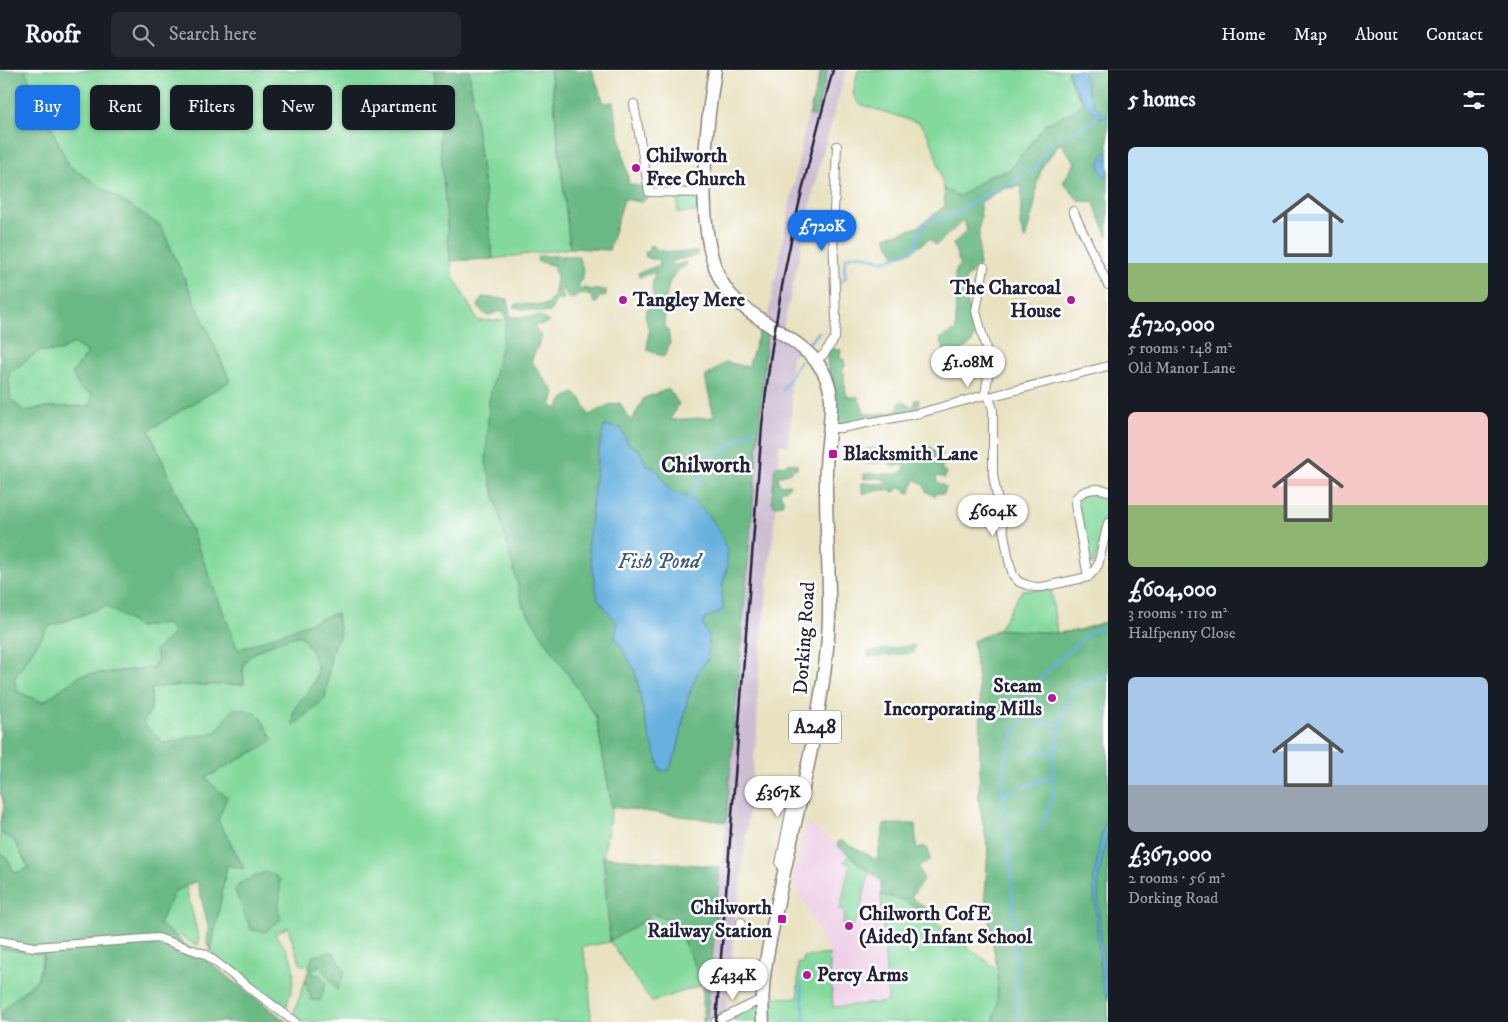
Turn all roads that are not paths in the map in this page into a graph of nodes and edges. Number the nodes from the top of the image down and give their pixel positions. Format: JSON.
{"nodes":[{"id":1,"x":715,"y":70,"type":"edge"},
{"id":2,"x":634,"y":104,"type":"dead end"},
{"id":3,"x":837,"y":146,"type":"dead end"},
{"id":4,"x":705,"y":193,"type":"junction"},
{"id":5,"x":1073,"y":211,"type":"dead end"},
{"id":6,"x":984,"y":267,"type":"dead end"},
{"id":7,"x":1108,"y":285,"type":"edge"},
{"id":8,"x":816,"y":362,"type":"junction"},
{"id":9,"x":1108,"y":366,"type":"edge"},
{"id":10,"x":987,"y":396,"type":"junction"},
{"id":11,"x":829,"y":428,"type":"junction"},
{"id":12,"x":1108,"y":491,"type":"edge"},
{"id":13,"x":1108,"y":523,"type":"edge"},
{"id":14,"x":1088,"y":577,"type":"junction"},
{"id":15,"x":788,"y":836,"type":"junction"},
{"id":16,"x":778,"y":869,"type":"dead end"},
{"id":17,"x":740,"y":929,"type":"dead end"},
{"id":18,"x":771,"y":935,"type":"junction"},
{"id":19,"x":0,"y":941,"type":"edge"},
{"id":20,"x":739,"y":964,"type":"dead end"},
{"id":21,"x":739,"y":973,"type":"junction"},
{"id":22,"x":764,"y":975,"type":"junction"},
{"id":23,"x":738,"y":984,"type":"dead end"},
{"id":24,"x":762,"y":999,"type":"junction"},
{"id":25,"x":731,"y":1014,"type":"junction"},
{"id":26,"x":295,"y":1022,"type":"edge"},
{"id":27,"x":715,"y":1022,"type":"edge"},
{"id":28,"x":737,"y":1022,"type":"edge"},
{"id":29,"x":763,"y":1022,"type":"edge"}],
"edges":[{"from":1,"to":4,"type":"main road","number":"A248"},
{"from":2,"to":4,"type":"street"},
{"from":3,"to":8,"type":"street"},
{"from":4,"to":8,"type":"main road","name":"Dorking Road","number":"A248"},
{"from":5,"to":7,"type":"street"},
{"from":6,"to":10,"type":"street"},
{"from":8,"to":11,"type":"main road","name":"Dorking Road","number":"A248"},
{"from":9,"to":10,"type":"street"},
{"from":10,"to":11,"type":"street"},
{"from":10,"to":14,"type":"street"},
{"from":11,"to":15,"type":"main road","name":"Dorking Road","number":"A248"},
{"from":12,"to":14,"type":"street"},
{"from":13,"to":14,"type":"street"},
{"from":15,"to":16,"type":"street"},
{"from":15,"to":18,"type":"main road","name":"Dorking Road","number":"A248"},
{"from":17,"to":18,"type":"street"},
{"from":18,"to":22,"type":"main road","name":"Dorking Road","number":"A248"},
{"from":19,"to":26,"type":"street"},
{"from":20,"to":21,"type":"street"},
{"from":21,"to":22,"type":"street"},
{"from":21,"to":23,"type":"street"},
{"from":22,"to":24,"type":"main road","name":"Dorking Road","number":"A248"},
{"from":24,"to":25,"type":"street"},
{"from":24,"to":29,"type":"main road","name":"Dorking Road","number":"A248"},
{"from":25,"to":27,"type":"street"},
{"from":25,"to":28,"type":"street"}]}
